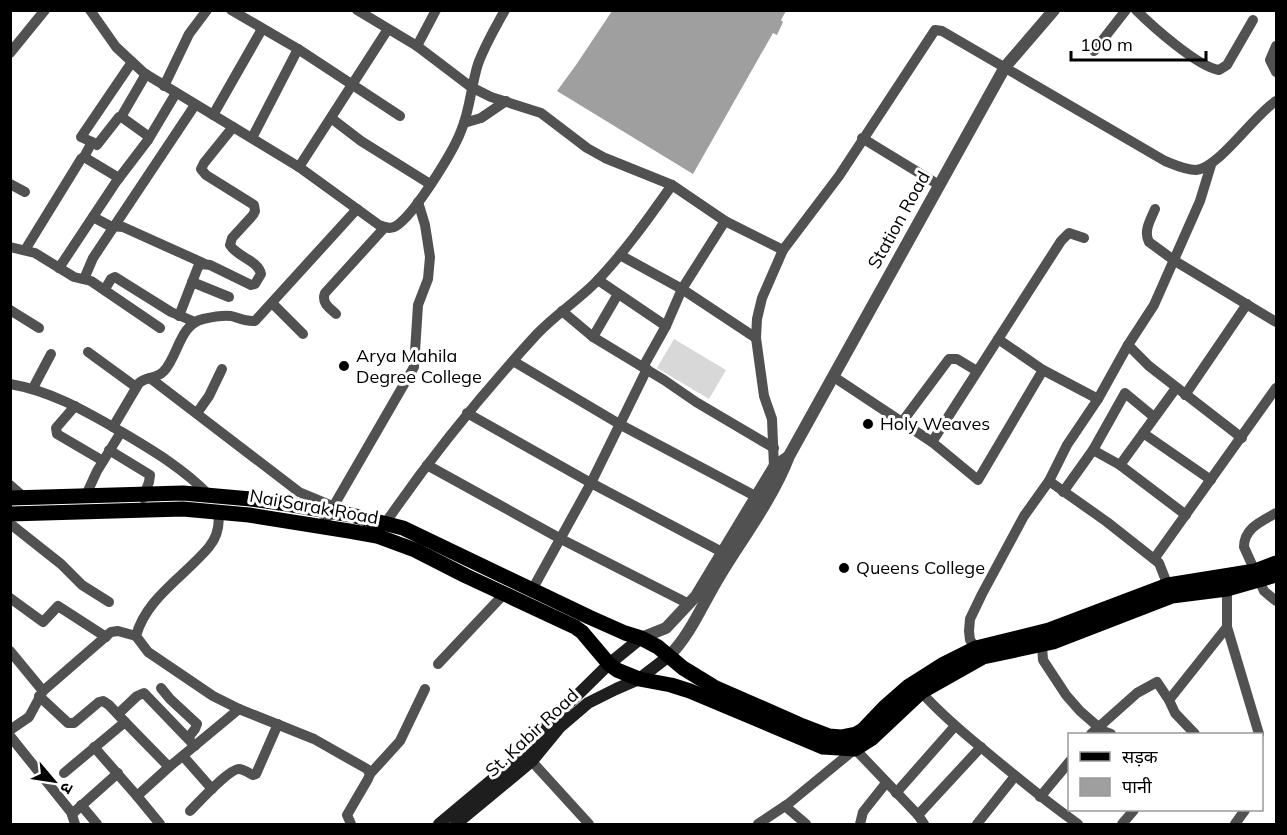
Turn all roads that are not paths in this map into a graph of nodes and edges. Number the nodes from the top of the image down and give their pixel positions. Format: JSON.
{"nodes":[{"id":1,"x":45,"y":10,"type":"edge"},
{"id":2,"x":90,"y":10,"type":"edge"},
{"id":3,"x":207,"y":10,"type":"edge"},
{"id":4,"x":231,"y":10,"type":"edge"},
{"id":5,"x":357,"y":10,"type":"edge"},
{"id":6,"x":436,"y":10,"type":"edge"},
{"id":7,"x":505,"y":10,"type":"edge"},
{"id":8,"x":1054,"y":10,"type":"edge"},
{"id":9,"x":1126,"y":10,"type":"edge"},
{"id":10,"x":1136,"y":10,"type":"edge"},
{"id":11,"x":1252,"y":20,"type":"dead end"},
{"id":12,"x":262,"y":29,"type":"junction"},
{"id":13,"x":388,"y":29,"type":"junction"},
{"id":14,"x":417,"y":46,"type":"junction"},
{"id":15,"x":1276,"y":46,"type":"edge"},
{"id":16,"x":298,"y":49,"type":"junction"},
{"id":17,"x":1094,"y":51,"type":"dead end"},
{"id":18,"x":10,"y":52,"type":"edge"},
{"id":19,"x":132,"y":62,"type":"junction"},
{"id":20,"x":1005,"y":67,"type":"junction"},
{"id":21,"x":1276,"y":72,"type":"edge"},
{"id":22,"x":146,"y":74,"type":"junction"},
{"id":23,"x":352,"y":83,"type":"junction"},
{"id":24,"x":164,"y":86,"type":"junction"},
{"id":25,"x":471,"y":87,"type":"junction"},
{"id":26,"x":176,"y":93,"type":"junction"},
{"id":27,"x":506,"y":101,"type":"junction"},
{"id":28,"x":1276,"y":101,"type":"edge"},
{"id":29,"x":195,"y":105,"type":"junction"},
{"id":30,"x":213,"y":115,"type":"junction"},
{"id":31,"x":400,"y":116,"type":"dead end"},
{"id":32,"x":121,"y":117,"type":"junction"},
{"id":33,"x":331,"y":118,"type":"junction"},
{"id":34,"x":464,"y":123,"type":"junction"},
{"id":35,"x":233,"y":127,"type":"junction"},
{"id":36,"x":252,"y":138,"type":"junction"},
{"id":37,"x":862,"y":138,"type":"junction"},
{"id":38,"x":92,"y":142,"type":"junction"},
{"id":39,"x":145,"y":144,"type":"junction"},
{"id":40,"x":84,"y":157,"type":"junction"},
{"id":41,"x":160,"y":157,"type":"junction"},
{"id":42,"x":1211,"y":165,"type":"junction"},
{"id":43,"x":298,"y":167,"type":"junction"},
{"id":44,"x":119,"y":178,"type":"junction"},
{"id":45,"x":10,"y":184,"type":"edge"},
{"id":46,"x":430,"y":184,"type":"junction"},
{"id":47,"x":939,"y":185,"type":"junction"},
{"id":48,"x":672,"y":186,"type":"junction"},
{"id":49,"x":25,"y":192,"type":"dead end"},
{"id":50,"x":418,"y":202,"type":"junction"},
{"id":51,"x":357,"y":209,"type":"junction"},
{"id":52,"x":1155,"y":209,"type":"dead end"},
{"id":53,"x":93,"y":218,"type":"junction"},
{"id":54,"x":725,"y":221,"type":"junction"},
{"id":55,"x":113,"y":226,"type":"junction"},
{"id":56,"x":385,"y":227,"type":"junction"},
{"id":57,"x":1084,"y":238,"type":"dead end"},
{"id":58,"x":10,"y":247,"type":"edge"},
{"id":59,"x":25,"y":250,"type":"junction"},
{"id":60,"x":783,"y":250,"type":"junction"},
{"id":61,"x":620,"y":255,"type":"junction"},
{"id":62,"x":1175,"y":261,"type":"junction"},
{"id":63,"x":204,"y":263,"type":"junction"},
{"id":64,"x":59,"y":268,"type":"junction"},
{"id":65,"x":84,"y":279,"type":"junction"},
{"id":66,"x":598,"y":280,"type":"junction"},
{"id":67,"x":192,"y":282,"type":"junction"},
{"id":68,"x":105,"y":289,"type":"junction"},
{"id":69,"x":682,"y":289,"type":"junction"},
{"id":70,"x":618,"y":294,"type":"junction"},
{"id":71,"x":229,"y":297,"type":"dead end"},
{"id":72,"x":272,"y":303,"type":"junction"},
{"id":73,"x":1246,"y":304,"type":"junction"},
{"id":74,"x":10,"y":310,"type":"edge"},
{"id":75,"x":562,"y":311,"type":"junction"},
{"id":76,"x":336,"y":314,"type":"dead end"},
{"id":77,"x":179,"y":316,"type":"junction"},
{"id":78,"x":195,"y":322,"type":"junction"},
{"id":79,"x":1276,"y":322,"type":"edge"},
{"id":80,"x":666,"y":326,"type":"junction"},
{"id":81,"x":39,"y":328,"type":"dead end"},
{"id":82,"x":160,"y":328,"type":"dead end"},
{"id":83,"x":303,"y":334,"type":"dead end"},
{"id":84,"x":593,"y":337,"type":"junction"},
{"id":85,"x":756,"y":338,"type":"junction"},
{"id":86,"x":998,"y":339,"type":"junction"},
{"id":87,"x":1128,"y":345,"type":"junction"},
{"id":88,"x":88,"y":352,"type":"dead end"},
{"id":89,"x":51,"y":354,"type":"dead end"},
{"id":90,"x":513,"y":361,"type":"junction"},
{"id":91,"x":645,"y":368,"type":"junction"},
{"id":92,"x":222,"y":369,"type":"dead end"},
{"id":93,"x":1042,"y":370,"type":"junction"},
{"id":94,"x":977,"y":371,"type":"junction"},
{"id":95,"x":834,"y":377,"type":"junction"},
{"id":96,"x":150,"y":378,"type":"junction"},
{"id":97,"x":10,"y":384,"type":"edge"},
{"id":98,"x":136,"y":387,"type":"junction"},
{"id":99,"x":33,"y":388,"type":"junction"},
{"id":100,"x":1276,"y":388,"type":"edge"},
{"id":101,"x":1181,"y":391,"type":"junction"},
{"id":102,"x":1098,"y":399,"type":"junction"},
{"id":103,"x":75,"y":406,"type":"junction"},
{"id":104,"x":197,"y":413,"type":"junction"},
{"id":105,"x":468,"y":413,"type":"junction"},
{"id":106,"x":1155,"y":417,"type":"junction"},
{"id":107,"x":902,"y":422,"type":"junction"},
{"id":108,"x":621,"y":424,"type":"junction"},
{"id":109,"x":117,"y":429,"type":"junction"},
{"id":110,"x":1143,"y":433,"type":"junction"},
{"id":111,"x":1242,"y":438,"type":"junction"},
{"id":112,"x":932,"y":442,"type":"junction"},
{"id":113,"x":774,"y":448,"type":"junction"},
{"id":114,"x":109,"y":450,"type":"junction"},
{"id":115,"x":1094,"y":450,"type":"junction"},
{"id":116,"x":103,"y":462,"type":"junction"},
{"id":117,"x":428,"y":465,"type":"junction"},
{"id":118,"x":1120,"y":465,"type":"junction"},
{"id":119,"x":778,"y":470,"type":"junction"},
{"id":120,"x":1211,"y":480,"type":"junction"},
{"id":121,"x":1049,"y":481,"type":"junction"},
{"id":122,"x":591,"y":483,"type":"junction"},
{"id":123,"x":10,"y":485,"type":"edge"},
{"id":124,"x":1064,"y":492,"type":"junction"},
{"id":125,"x":144,"y":494,"type":"junction"},
{"id":126,"x":86,"y":495,"type":"junction"},
{"id":127,"x":209,"y":495,"type":"junction"},
{"id":128,"x":758,"y":497,"type":"junction"},
{"id":129,"x":18,"y":498,"type":"edge"},
{"id":130,"x":271,"y":502,"type":"junction"},
{"id":131,"x":333,"y":509,"type":"junction"},
{"id":132,"x":137,"y":511,"type":"junction"},
{"id":133,"x":218,"y":512,"type":"junction"},
{"id":134,"x":1276,"y":513,"type":"edge"},
{"id":135,"x":1186,"y":515,"type":"junction"},
{"id":136,"x":269,"y":518,"type":"junction"},
{"id":137,"x":13,"y":521,"type":"edge"},
{"id":138,"x":386,"y":523,"type":"junction"},
{"id":139,"x":322,"y":526,"type":"junction"},
{"id":140,"x":377,"y":536,"type":"junction"},
{"id":141,"x":561,"y":539,"type":"junction"},
{"id":142,"x":722,"y":552,"type":"junction"},
{"id":143,"x":1154,"y":559,"type":"junction"},
{"id":144,"x":1276,"y":562,"type":"edge"},
{"id":145,"x":1276,"y":575,"type":"edge"},
{"id":146,"x":1257,"y":576,"type":"junction"},
{"id":147,"x":1227,"y":582,"type":"junction"},
{"id":148,"x":532,"y":590,"type":"junction"},
{"id":149,"x":1170,"y":590,"type":"junction"},
{"id":150,"x":504,"y":594,"type":"junction"},
{"id":151,"x":10,"y":597,"type":"edge"},
{"id":152,"x":1276,"y":601,"type":"edge"},
{"id":153,"x":109,"y":602,"type":"dead end"},
{"id":154,"x":689,"y":604,"type":"junction"},
{"id":155,"x":1227,"y":627,"type":"junction"},
{"id":156,"x":136,"y":636,"type":"junction"},
{"id":157,"x":106,"y":637,"type":"junction"},
{"id":158,"x":641,"y":638,"type":"junction"},
{"id":159,"x":1042,"y":645,"type":"junction"},
{"id":160,"x":976,"y":648,"type":"junction"},
{"id":161,"x":12,"y":656,"type":"edge"},
{"id":162,"x":669,"y":656,"type":"junction"},
{"id":163,"x":438,"y":664,"type":"dead end"},
{"id":164,"x":609,"y":664,"type":"junction"},
{"id":165,"x":639,"y":679,"type":"junction"},
{"id":166,"x":161,"y":688,"type":"dead end"},
{"id":167,"x":424,"y":689,"type":"dead end"},
{"id":168,"x":921,"y":692,"type":"junction"},
{"id":169,"x":41,"y":694,"type":"junction"},
{"id":170,"x":1169,"y":700,"type":"junction"},
{"id":171,"x":239,"y":709,"type":"junction"},
{"id":172,"x":121,"y":718,"type":"junction"},
{"id":173,"x":278,"y":724,"type":"junction"},
{"id":174,"x":955,"y":726,"type":"junction"},
{"id":175,"x":10,"y":730,"type":"edge"},
{"id":176,"x":1095,"y":731,"type":"edge"},
{"id":177,"x":1193,"y":733,"type":"edge"},
{"id":178,"x":1258,"y":733,"type":"edge"},
{"id":179,"x":10,"y":736,"type":"edge"},
{"id":180,"x":191,"y":742,"type":"junction"},
{"id":181,"x":94,"y":747,"type":"junction"},
{"id":182,"x":981,"y":747,"type":"junction"},
{"id":183,"x":855,"y":749,"type":"junction"},
{"id":184,"x":183,"y":756,"type":"junction"},
{"id":185,"x":528,"y":757,"type":"junction"},
{"id":186,"x":1068,"y":763,"type":"edge"},
{"id":187,"x":169,"y":766,"type":"junction"},
{"id":188,"x":64,"y":773,"type":"dead end"},
{"id":189,"x":118,"y":773,"type":"junction"},
{"id":190,"x":370,"y":774,"type":"junction"},
{"id":191,"x":1015,"y":776,"type":"junction"},
{"id":192,"x":886,"y":783,"type":"junction"},
{"id":193,"x":212,"y":789,"type":"junction"},
{"id":194,"x":896,"y":793,"type":"junction"},
{"id":195,"x":137,"y":796,"type":"junction"},
{"id":196,"x":1040,"y":797,"type":"junction"},
{"id":197,"x":81,"y":805,"type":"junction"},
{"id":198,"x":785,"y":806,"type":"junction"},
{"id":199,"x":190,"y":811,"type":"dead end"},
{"id":200,"x":1133,"y":811,"type":"edge"},
{"id":201,"x":1242,"y":811,"type":"edge"},
{"id":202,"x":73,"y":819,"type":"edge"},
{"id":203,"x":921,"y":820,"type":"edge"},
{"id":204,"x":97,"y":825,"type":"edge"},
{"id":205,"x":160,"y":825,"type":"edge"},
{"id":206,"x":351,"y":825,"type":"edge"},
{"id":207,"x":440,"y":825,"type":"edge"},
{"id":208,"x":456,"y":825,"type":"edge"},
{"id":209,"x":589,"y":825,"type":"edge"},
{"id":210,"x":758,"y":825,"type":"edge"},
{"id":211,"x":806,"y":825,"type":"edge"},
{"id":212,"x":860,"y":825,"type":"edge"},
{"id":213,"x":977,"y":825,"type":"edge"},
{"id":214,"x":1078,"y":825,"type":"edge"},
{"id":215,"x":1122,"y":825,"type":"edge"},
{"id":216,"x":1235,"y":825,"type":"edge"}],
"edges":[{"from":1,"to":18,"type":"street"},
{"from":2,"to":19,"type":"street"},
{"from":3,"to":24,"type":"street"},
{"from":4,"to":12,"type":"street"},
{"from":5,"to":13,"type":"street"},
{"from":6,"to":14,"type":"street"},
{"from":7,"to":25,"type":"street"},
{"from":8,"to":20,"type":"street","name":"Station Road"},
{"from":9,"to":17,"type":"street"},
{"from":10,"to":11,"type":"street"},
{"from":12,"to":16,"type":"street"},
{"from":12,"to":30,"type":"street"},
{"from":13,"to":14,"type":"street"},
{"from":13,"to":23,"type":"street"},
{"from":14,"to":25,"type":"street"},
{"from":15,"to":21,"type":"street"},
{"from":16,"to":23,"type":"street"},
{"from":16,"to":36,"type":"street"},
{"from":19,"to":22,"type":"street"},
{"from":19,"to":38,"type":"street"},
{"from":20,"to":37,"type":"street"},
{"from":20,"to":42,"type":"street"},
{"from":20,"to":47,"type":"street","name":"Station Road"},
{"from":22,"to":24,"type":"street"},
{"from":22,"to":32,"type":"street"},
{"from":23,"to":31,"type":"street"},
{"from":23,"to":33,"type":"street"},
{"from":24,"to":26,"type":"street"},
{"from":25,"to":27,"type":"street"},
{"from":25,"to":34,"type":"street"},
{"from":26,"to":29,"type":"street"},
{"from":26,"to":39,"type":"street"},
{"from":27,"to":34,"type":"street"},
{"from":27,"to":48,"type":"street"},
{"from":28,"to":42,"type":"street"},
{"from":29,"to":30,"type":"street"},
{"from":29,"to":41,"type":"street"},
{"from":30,"to":35,"type":"street"},
{"from":32,"to":38,"type":"street"},
{"from":32,"to":39,"type":"street"},
{"from":33,"to":43,"type":"street"},
{"from":33,"to":46,"type":"street"},
{"from":34,"to":46,"type":"street"},
{"from":35,"to":36,"type":"street"},
{"from":35,"to":63,"type":"street"},
{"from":36,"to":43,"type":"street"},
{"from":37,"to":47,"type":"street"},
{"from":37,"to":60,"type":"street"},
{"from":38,"to":40,"type":"street"},
{"from":39,"to":41,"type":"street"},
{"from":39,"to":44,"type":"street"},
{"from":40,"to":44,"type":"street"},
{"from":40,"to":59,"type":"street"},
{"from":41,"to":55,"type":"street"},
{"from":42,"to":62,"type":"street"},
{"from":43,"to":51,"type":"street"},
{"from":44,"to":53,"type":"street"},
{"from":45,"to":49,"type":"street"},
{"from":46,"to":50,"type":"street"},
{"from":47,"to":95,"type":"street","name":"Station Road"},
{"from":48,"to":54,"type":"street"},
{"from":48,"to":61,"type":"street"},
{"from":50,"to":56,"type":"street"},
{"from":50,"to":131,"type":"street"},
{"from":51,"to":56,"type":"street"},
{"from":51,"to":72,"type":"street"},
{"from":52,"to":62,"type":"street"},
{"from":53,"to":55,"type":"street"},
{"from":53,"to":64,"type":"street"},
{"from":54,"to":60,"type":"street"},
{"from":54,"to":69,"type":"street"},
{"from":55,"to":63,"type":"street"},
{"from":55,"to":65,"type":"street"},
{"from":56,"to":76,"type":"street"},
{"from":57,"to":86,"type":"street"},
{"from":58,"to":59,"type":"street"},
{"from":59,"to":64,"type":"street"},
{"from":60,"to":85,"type":"street"},
{"from":61,"to":66,"type":"street"},
{"from":61,"to":69,"type":"street"},
{"from":62,"to":73,"type":"street"},
{"from":62,"to":87,"type":"street"},
{"from":63,"to":67,"type":"street"},
{"from":64,"to":65,"type":"street"},
{"from":65,"to":68,"type":"street"},
{"from":66,"to":70,"type":"street"},
{"from":66,"to":75,"type":"street"},
{"from":67,"to":71,"type":"street"},
{"from":67,"to":77,"type":"street"},
{"from":68,"to":77,"type":"street"},
{"from":68,"to":82,"type":"street"},
{"from":69,"to":80,"type":"street"},
{"from":69,"to":85,"type":"street"},
{"from":70,"to":80,"type":"street"},
{"from":70,"to":84,"type":"street"},
{"from":72,"to":78,"type":"street"},
{"from":72,"to":83,"type":"street"},
{"from":73,"to":79,"type":"street"},
{"from":73,"to":101,"type":"street"},
{"from":74,"to":81,"type":"street"},
{"from":75,"to":84,"type":"street"},
{"from":75,"to":90,"type":"street"},
{"from":77,"to":78,"type":"street"},
{"from":78,"to":96,"type":"street"},
{"from":80,"to":91,"type":"street"},
{"from":84,"to":91,"type":"street"},
{"from":85,"to":113,"type":"street"},
{"from":86,"to":93,"type":"street"},
{"from":86,"to":94,"type":"street"},
{"from":87,"to":101,"type":"street"},
{"from":87,"to":102,"type":"street"},
{"from":88,"to":98,"type":"street"},
{"from":89,"to":99,"type":"street"},
{"from":90,"to":105,"type":"street"},
{"from":90,"to":108,"type":"street"},
{"from":91,"to":108,"type":"street"},
{"from":91,"to":113,"type":"street"},
{"from":92,"to":104,"type":"street"},
{"from":93,"to":102,"type":"street"},
{"from":93,"to":112,"type":"street"},
{"from":94,"to":107,"type":"street"},
{"from":94,"to":112,"type":"street"},
{"from":95,"to":107,"type":"street"},
{"from":95,"to":119,"type":"street","name":"Station Road"},
{"from":96,"to":98,"type":"street"},
{"from":96,"to":104,"type":"street"},
{"from":97,"to":99,"type":"street"},
{"from":98,"to":109,"type":"street"},
{"from":99,"to":103,"type":"street"},
{"from":100,"to":111,"type":"street"},
{"from":101,"to":106,"type":"street"},
{"from":101,"to":111,"type":"street"},
{"from":102,"to":121,"type":"street"},
{"from":103,"to":109,"type":"street"},
{"from":103,"to":116,"type":"street"},
{"from":104,"to":131,"type":"street"},
{"from":105,"to":117,"type":"street"},
{"from":105,"to":122,"type":"street"},
{"from":106,"to":110,"type":"street"},
{"from":106,"to":115,"type":"street"},
{"from":107,"to":112,"type":"street"},
{"from":108,"to":122,"type":"street"},
{"from":108,"to":128,"type":"street"},
{"from":109,"to":114,"type":"street"},
{"from":109,"to":127,"type":"street"},
{"from":110,"to":118,"type":"street"},
{"from":110,"to":120,"type":"street"},
{"from":111,"to":120,"type":"street"},
{"from":113,"to":119,"type":"street"},
{"from":114,"to":116,"type":"street"},
{"from":114,"to":125,"type":"street"},
{"from":115,"to":118,"type":"street"},
{"from":115,"to":124,"type":"street"},
{"from":116,"to":126,"type":"street"},
{"from":117,"to":138,"type":"street"},
{"from":117,"to":141,"type":"street"},
{"from":118,"to":135,"type":"street"},
{"from":119,"to":128,"type":"street","name":"Station Road"},
{"from":119,"to":162,"type":"street","name":"Station Road"},
{"from":120,"to":135,"type":"street"},
{"from":121,"to":124,"type":"street"},
{"from":121,"to":160,"type":"street"},
{"from":122,"to":141,"type":"street"},
{"from":122,"to":142,"type":"street"},
{"from":123,"to":129,"type":"street"},
{"from":124,"to":143,"type":"street"},
{"from":125,"to":126,"type":"main road","name":"Nai Sarak Road"},
{"from":125,"to":127,"type":"main road","name":"Nai Sarak Road"},
{"from":125,"to":132,"type":"street"},
{"from":126,"to":129,"type":"main road","name":"Nai Sarak Road"},
{"from":127,"to":130,"type":"main road","name":"Nai Sarak Road"},
{"from":128,"to":142,"type":"street","name":"Station Road"},
{"from":130,"to":131,"type":"main road","name":"Nai Sarak Road"},
{"from":130,"to":136,"type":"main road"},
{"from":131,"to":138,"type":"main road","name":"Nai Sarak Road"},
{"from":131,"to":139,"type":"street"},
{"from":132,"to":133,"type":"main road","name":"Nai Sarak Road"},
{"from":132,"to":137,"type":"main road","name":"Nai Sarak Road"},
{"from":133,"to":136,"type":"main road","name":"Nai Sarak Road"},
{"from":133,"to":156,"type":"street"},
{"from":134,"to":146,"type":"street"},
{"from":135,"to":143,"type":"street"},
{"from":136,"to":139,"type":"main road","name":"Nai Sarak Road"},
{"from":137,"to":153,"type":"street"},
{"from":138,"to":140,"type":"street"},
{"from":138,"to":148,"type":"main road","name":"Nai Sarak Road"},
{"from":139,"to":140,"type":"main road","name":"Nai Sarak Road"},
{"from":140,"to":150,"type":"main road","name":"Nai Sarak Road"},
{"from":141,"to":148,"type":"street"},
{"from":141,"to":154,"type":"street"},
{"from":142,"to":154,"type":"street","name":"Station Road"},
{"from":143,"to":149,"type":"street"},
{"from":144,"to":146,"type":"main road"},
{"from":145,"to":146,"type":"main road"},
{"from":146,"to":147,"type":"main road"},
{"from":146,"to":152,"type":"street"},
{"from":147,"to":149,"type":"main road"},
{"from":147,"to":155,"type":"street"},
{"from":148,"to":158,"type":"main road","name":"Nai Sarak Road"},
{"from":149,"to":159,"type":"main road"},
{"from":149,"to":160,"type":"main road","name":"Nai Sarak Road"},
{"from":150,"to":163,"type":"street"},
{"from":150,"to":164,"type":"main road","name":"Nai Sarak Road"},
{"from":151,"to":157,"type":"street"},
{"from":154,"to":158,"type":"street","name":"Station Road"},
{"from":155,"to":170,"type":"street"},
{"from":155,"to":178,"type":"street"},
{"from":156,"to":157,"type":"street"},
{"from":156,"to":171,"type":"street"},
{"from":157,"to":169,"type":"street"},
{"from":158,"to":162,"type":"main road","name":"Nai Sarak Road"},
{"from":158,"to":164,"type":"main road","name":"St. Kabir Road"},
{"from":159,"to":168,"type":"main road"},
{"from":159,"to":176,"type":"street"},
{"from":160,"to":162,"type":"main road","name":"Nai Sarak Road"},
{"from":161,"to":169,"type":"street"},
{"from":162,"to":165,"type":"main road","name":"St. Kabir Road"},
{"from":164,"to":165,"type":"main road"},
{"from":164,"to":185,"type":"main road","name":"St. Kabir Road"},
{"from":165,"to":183,"type":"main road"},
{"from":165,"to":185,"type":"main road","name":"St. Kabir Road"},
{"from":166,"to":180,"type":"street"},
{"from":167,"to":190,"type":"street"},
{"from":168,"to":174,"type":"street"},
{"from":168,"to":183,"type":"main road"},
{"from":169,"to":172,"type":"street"},
{"from":169,"to":175,"type":"street"},
{"from":170,"to":176,"type":"street"},
{"from":170,"to":177,"type":"street"},
{"from":171,"to":173,"type":"street"},
{"from":171,"to":180,"type":"street"},
{"from":172,"to":180,"type":"street"},
{"from":172,"to":181,"type":"street"},
{"from":172,"to":187,"type":"street"},
{"from":173,"to":190,"type":"street"},
{"from":173,"to":193,"type":"street"},
{"from":174,"to":182,"type":"street"},
{"from":174,"to":194,"type":"street"},
{"from":179,"to":202,"type":"street"},
{"from":180,"to":184,"type":"street"},
{"from":181,"to":188,"type":"street"},
{"from":181,"to":189,"type":"street"},
{"from":182,"to":191,"type":"street"},
{"from":182,"to":203,"type":"street"},
{"from":183,"to":192,"type":"street"},
{"from":183,"to":198,"type":"street"},
{"from":184,"to":187,"type":"street"},
{"from":184,"to":193,"type":"street"},
{"from":185,"to":207,"type":"main road","name":"St. Kabir Road"},
{"from":185,"to":208,"type":"main road","name":"St. Kabir Road"},
{"from":185,"to":209,"type":"street"},
{"from":186,"to":196,"type":"street"},
{"from":187,"to":195,"type":"street"},
{"from":189,"to":195,"type":"street"},
{"from":189,"to":197,"type":"street"},
{"from":190,"to":206,"type":"street"},
{"from":191,"to":196,"type":"street"},
{"from":191,"to":213,"type":"street"},
{"from":192,"to":194,"type":"street"},
{"from":192,"to":212,"type":"street"},
{"from":193,"to":199,"type":"street"},
{"from":194,"to":203,"type":"street"},
{"from":195,"to":205,"type":"street"},
{"from":196,"to":214,"type":"street"},
{"from":197,"to":202,"type":"street"},
{"from":197,"to":204,"type":"street"},
{"from":198,"to":210,"type":"street"},
{"from":198,"to":211,"type":"street"},
{"from":200,"to":215,"type":"street"},
{"from":201,"to":216,"type":"street"}]}
